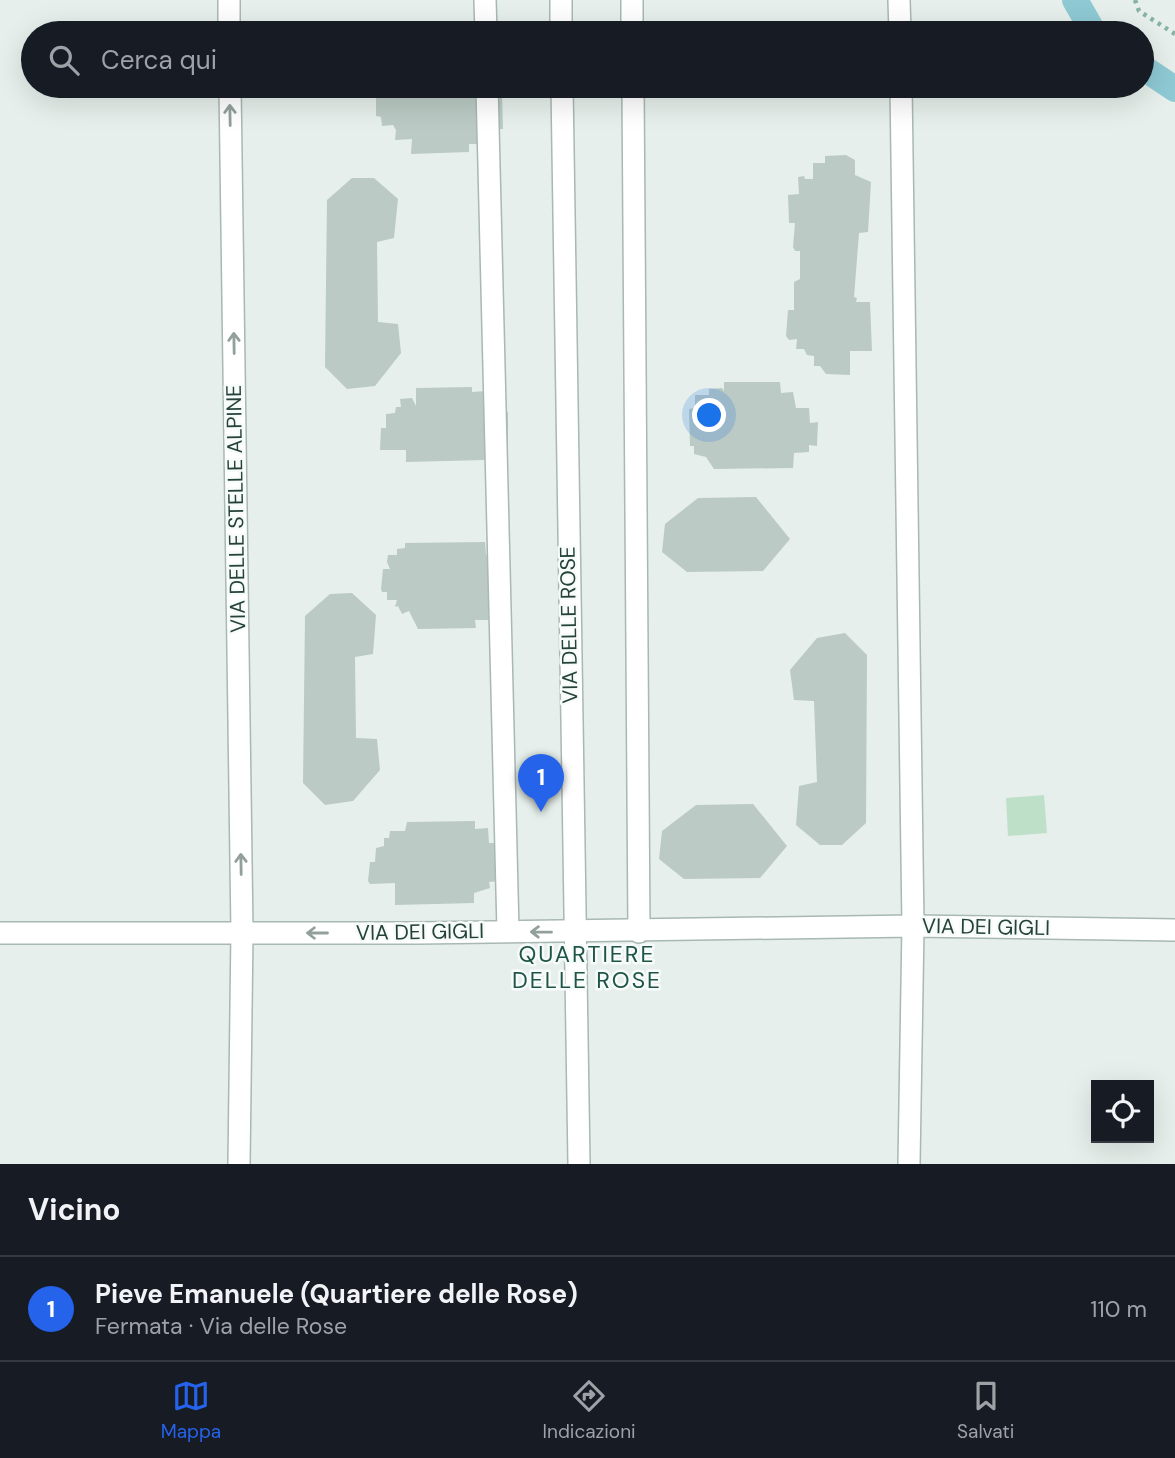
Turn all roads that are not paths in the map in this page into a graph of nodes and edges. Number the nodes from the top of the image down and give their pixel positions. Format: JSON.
{"nodes":[{"id":1,"x":229,"y":0,"type":"edge"},
{"id":2,"x":485,"y":0,"type":"edge"},
{"id":3,"x":561,"y":0,"type":"edge"},
{"id":4,"x":632,"y":0,"type":"edge"},
{"id":5,"x":899,"y":0,"type":"edge"},
{"id":6,"x":229,"y":21,"type":"edge"},
{"id":7,"x":486,"y":21,"type":"edge"},
{"id":8,"x":561,"y":21,"type":"edge"},
{"id":9,"x":632,"y":21,"type":"edge"},
{"id":10,"x":900,"y":21,"type":"edge"},
{"id":11,"x":230,"y":98,"type":"edge"},
{"id":12,"x":487,"y":98,"type":"edge"},
{"id":13,"x":562,"y":98,"type":"edge"},
{"id":14,"x":632,"y":98,"type":"edge"},
{"id":15,"x":901,"y":98,"type":"edge"},
{"id":16,"x":913,"y":926,"type":"junction"},
{"id":17,"x":1175,"y":930,"type":"edge"},
{"id":18,"x":508,"y":931,"type":"junction"},
{"id":19,"x":242,"y":932,"type":"junction"},
{"id":20,"x":574,"y":932,"type":"junction"},
{"id":21,"x":639,"y":932,"type":"junction"},
{"id":22,"x":0,"y":933,"type":"edge"},
{"id":23,"x":239,"y":1164,"type":"edge"},
{"id":24,"x":579,"y":1164,"type":"edge"},
{"id":25,"x":909,"y":1164,"type":"edge"}],
"edges":[{"from":1,"to":6,"type":"street"},
{"from":2,"to":7,"type":"street"},
{"from":3,"to":8,"type":"street"},
{"from":4,"to":9,"type":"street"},
{"from":5,"to":10,"type":"street"},
{"from":19,"to":11,"type":"street","name":"VIA DELLE STELLE ALPINE","one_way":true},
{"from":12,"to":18,"type":"street"},
{"from":13,"to":20,"type":"street","name":"VIA DELLE ROSE"},
{"from":14,"to":21,"type":"street"},
{"from":15,"to":16,"type":"street"},
{"from":16,"to":17,"type":"street","name":"VIA DEI GIGLI"},
{"from":16,"to":21,"type":"street","name":"VIA DEI GIGLI"},
{"from":16,"to":25,"type":"street"},
{"from":18,"to":19,"type":"street","name":"VIA DEI GIGLI","one_way":true},
{"from":20,"to":18,"type":"street","name":"VIA DEI GIGLI","one_way":true},
{"from":19,"to":22,"type":"street","name":"VIA DEI GIGLI"},
{"from":19,"to":23,"type":"street","name":"VIA DELLE STELLE ALPINE"},
{"from":20,"to":21,"type":"street","name":"VIA DEI GIGLI"},
{"from":20,"to":24,"type":"street","name":"VIA DELLE ROSE"}]}
